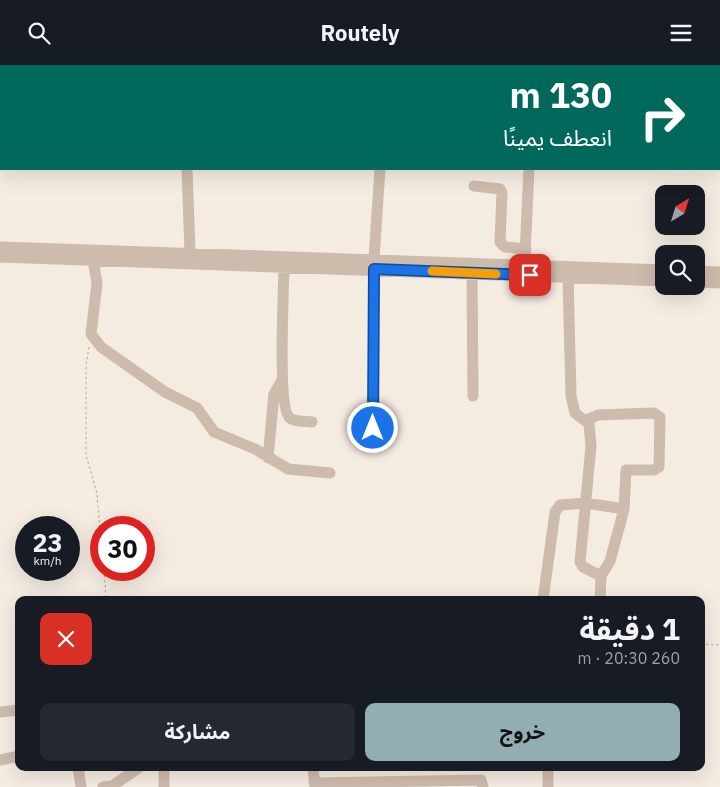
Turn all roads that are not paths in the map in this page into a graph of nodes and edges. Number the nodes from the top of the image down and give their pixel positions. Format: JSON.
{"nodes":[{"id":1,"x":187,"y":170,"type":"edge"},
{"id":2,"x":380,"y":170,"type":"edge"},
{"id":3,"x":529,"y":170,"type":"edge"},
{"id":4,"x":474,"y":186,"type":"dead end"},
{"id":5,"x":0,"y":247,"type":"edge"},
{"id":6,"x":190,"y":252,"type":"junction"},
{"id":7,"x":0,"y":257,"type":"edge"},
{"id":8,"x":93,"y":259,"type":"junction"},
{"id":9,"x":374,"y":264,"type":"junction"},
{"id":10,"x":284,"y":266,"type":"junction"},
{"id":11,"x":655,"y":270,"type":"edge"},
{"id":12,"x":705,"y":271,"type":"edge"},
{"id":13,"x":720,"y":272,"type":"edge"},
{"id":14,"x":472,"y":273,"type":"junction"},
{"id":15,"x":568,"y":277,"type":"junction"},
{"id":16,"x":655,"y":281,"type":"edge"},
{"id":17,"x":705,"y":282,"type":"edge"},
{"id":18,"x":720,"y":283,"type":"edge"},
{"id":19,"x":282,"y":380,"type":"junction"},
{"id":20,"x":473,"y":395,"type":"dead end"},
{"id":21,"x":587,"y":420,"type":"junction"},
{"id":22,"x":312,"y":422,"type":"dead end"},
{"id":23,"x":373,"y":428,"type":"dead end"},
{"id":24,"x":268,"y":458,"type":"junction"},
{"id":25,"x":330,"y":473,"type":"dead end"},
{"id":26,"x":586,"y":503,"type":"junction"},
{"id":27,"x":624,"y":509,"type":"junction"},
{"id":28,"x":601,"y":576,"type":"junction"},
{"id":29,"x":544,"y":596,"type":"edge"},
{"id":30,"x":600,"y":596,"type":"edge"},
{"id":31,"x":15,"y":710,"type":"edge"},
{"id":32,"x":0,"y":712,"type":"edge"},
{"id":33,"x":15,"y":757,"type":"edge"},
{"id":34,"x":0,"y":760,"type":"edge"},
{"id":35,"x":79,"y":771,"type":"edge"},
{"id":36,"x":134,"y":771,"type":"edge"},
{"id":37,"x":164,"y":771,"type":"edge"},
{"id":38,"x":313,"y":771,"type":"edge"},
{"id":39,"x":548,"y":771,"type":"edge"},
{"id":40,"x":426,"y":773,"type":"edge"},
{"id":41,"x":409,"y":783,"type":"edge"},
{"id":42,"x":314,"y":785,"type":"edge"},
{"id":43,"x":82,"y":787,"type":"edge"},
{"id":44,"x":103,"y":787,"type":"edge"},
{"id":45,"x":164,"y":787,"type":"edge"},
{"id":46,"x":483,"y":787,"type":"edge"},
{"id":47,"x":548,"y":787,"type":"edge"}],
"edges":[{"from":1,"to":6,"type":"street"},
{"from":2,"to":9,"type":"street"},
{"from":3,"to":4,"type":"street"},
{"from":5,"to":6,"type":"street"},
{"from":6,"to":9,"type":"street"},
{"from":7,"to":8,"type":"street"},
{"from":8,"to":10,"type":"street"},
{"from":8,"to":24,"type":"street"},
{"from":9,"to":10,"type":"street"},
{"from":9,"to":11,"type":"street"},
{"from":9,"to":14,"type":"street"},
{"from":9,"to":23,"type":"street"},
{"from":10,"to":19,"type":"street"},
{"from":12,"to":13,"type":"street"},
{"from":14,"to":15,"type":"street"},
{"from":14,"to":20,"type":"street"},
{"from":15,"to":16,"type":"street"},
{"from":15,"to":21,"type":"street"},
{"from":17,"to":18,"type":"street"},
{"from":19,"to":22,"type":"street"},
{"from":19,"to":24,"type":"street"},
{"from":21,"to":26,"type":"street"},
{"from":21,"to":27,"type":"street"},
{"from":24,"to":25,"type":"street"},
{"from":26,"to":27,"type":"street"},
{"from":26,"to":28,"type":"street"},
{"from":26,"to":29,"type":"street"},
{"from":27,"to":28,"type":"street"},
{"from":28,"to":30,"type":"street"},
{"from":31,"to":32,"type":"street"},
{"from":33,"to":34,"type":"street"},
{"from":35,"to":43,"type":"street"},
{"from":36,"to":44,"type":"street"},
{"from":37,"to":45,"type":"street"},
{"from":38,"to":42,"type":"street"},
{"from":39,"to":47,"type":"street"},
{"from":40,"to":41,"type":"street"},
{"from":40,"to":46,"type":"street"},
{"from":41,"to":42,"type":"street"}]}
